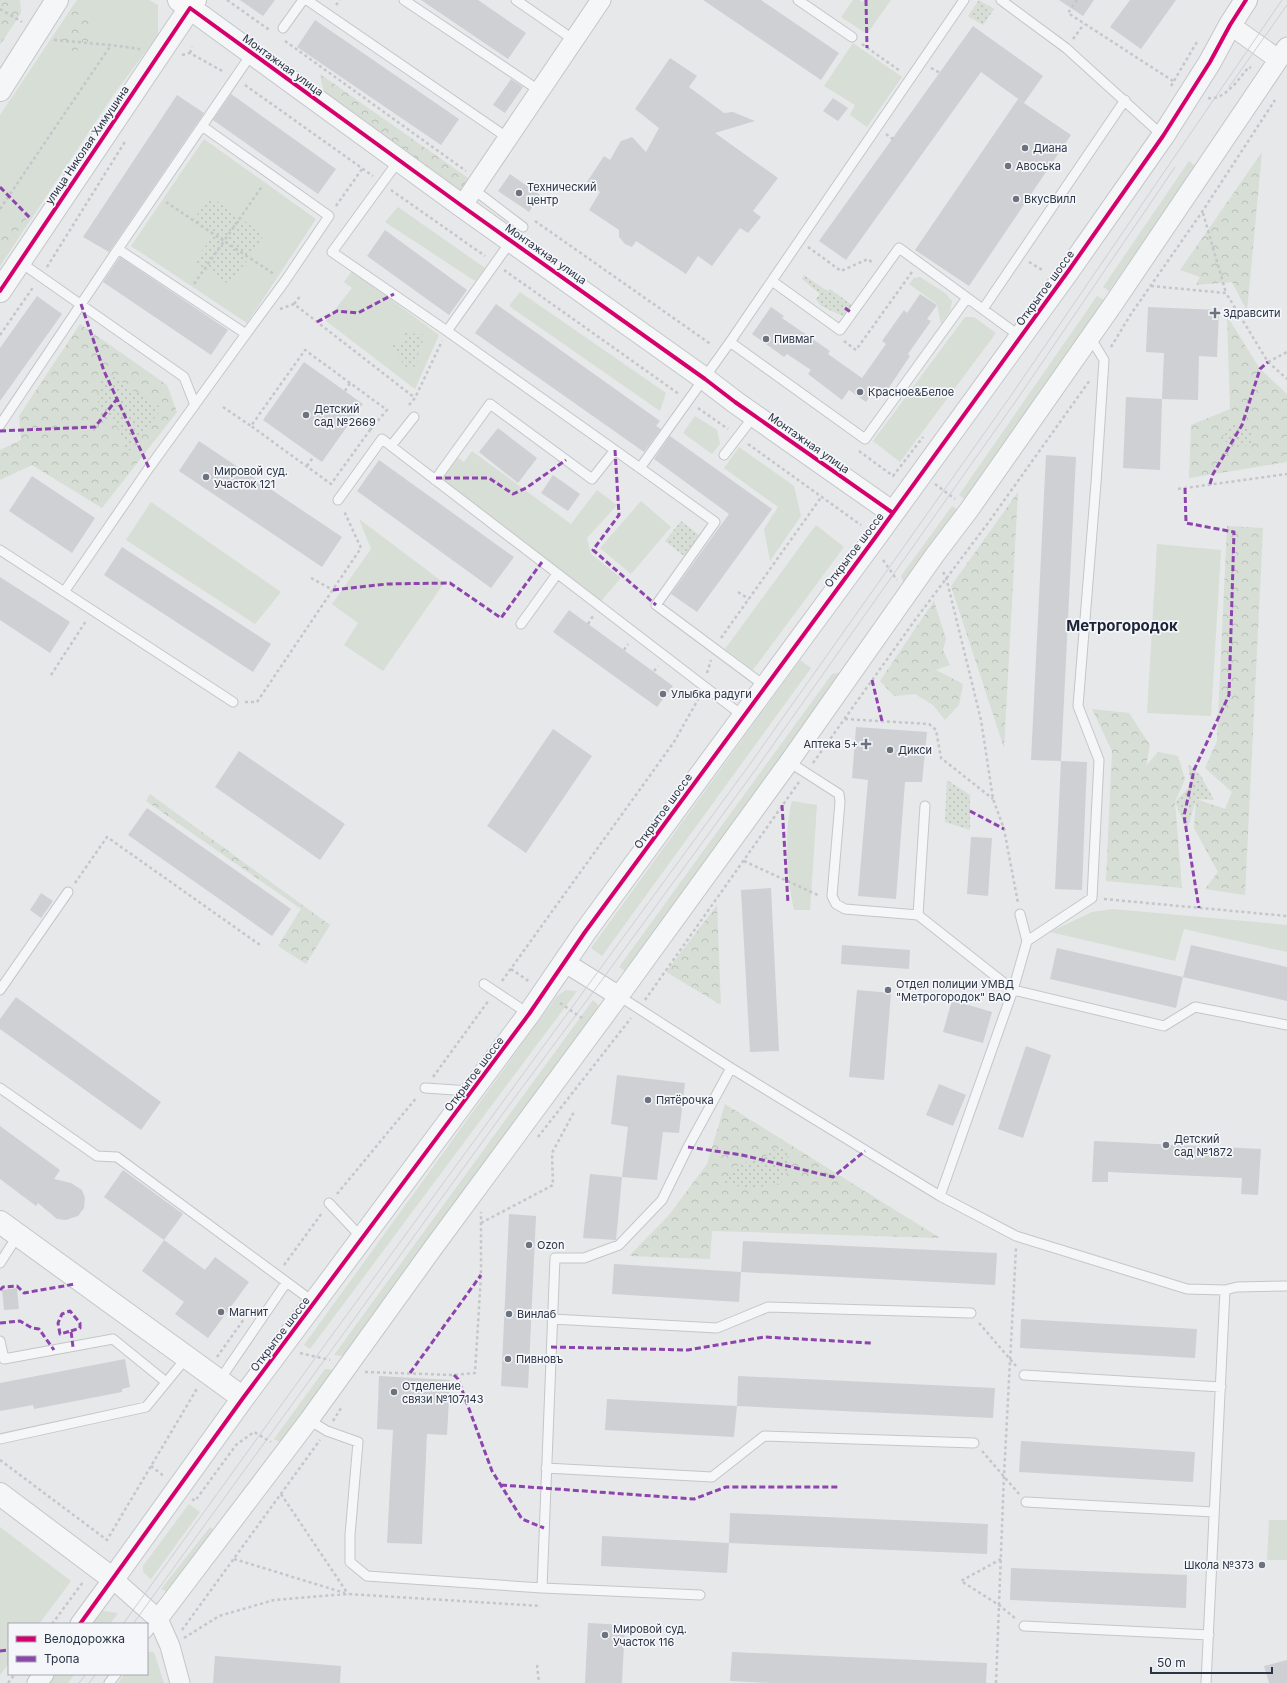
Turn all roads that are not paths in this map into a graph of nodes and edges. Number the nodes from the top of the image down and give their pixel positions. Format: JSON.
{"nodes":[{"id":1,"x":57,"y":0,"type":"edge"},
{"id":2,"x":303,"y":0,"type":"edge"},
{"id":3,"x":307,"y":0,"type":"edge"},
{"id":4,"x":404,"y":0,"type":"edge"},
{"id":5,"x":516,"y":0,"type":"edge"},
{"id":6,"x":601,"y":0,"type":"edge"},
{"id":7,"x":798,"y":0,"type":"edge"},
{"id":8,"x":964,"y":0,"type":"edge"},
{"id":9,"x":1001,"y":0,"type":"edge"},
{"id":10,"x":1246,"y":0,"type":"edge"},
{"id":11,"x":188,"y":3,"type":"edge"},
{"id":12,"x":526,"y":3,"type":"edge"},
{"id":13,"x":1230,"y":25,"type":"junction"},
{"id":14,"x":282,"y":28,"type":"dead end"},
{"id":15,"x":852,"y":37,"type":"road end"},
{"id":16,"x":574,"y":40,"type":"junction"},
{"id":17,"x":252,"y":53,"type":"junction"},
{"id":18,"x":1284,"y":57,"type":"edge"},
{"id":19,"x":0,"y":90,"type":"edge"},
{"id":20,"x":540,"y":91,"type":"junction"},
{"id":21,"x":1125,"y":100,"type":"junction"},
{"id":22,"x":202,"y":126,"type":"junction"},
{"id":23,"x":1164,"y":136,"type":"junction"},
{"id":24,"x":508,"y":138,"type":"junction"},
{"id":25,"x":399,"y":160,"type":"junction"},
{"id":26,"x":468,"y":198,"type":"junction"},
{"id":27,"x":517,"y":234,"type":"junction"},
{"id":28,"x":118,"y":249,"type":"junction"},
{"id":29,"x":20,"y":262,"type":"junction"},
{"id":30,"x":772,"y":281,"type":"junction"},
{"id":31,"x":0,"y":291,"type":"edge"},
{"id":32,"x":967,"y":298,"type":"junction"},
{"id":33,"x":81,"y":304,"type":"junction"},
{"id":34,"x":982,"y":309,"type":"junction"},
{"id":35,"x":446,"y":331,"type":"junction"},
{"id":36,"x":246,"y":334,"type":"junction"},
{"id":37,"x":1021,"y":337,"type":"junction"},
{"id":38,"x":1090,"y":337,"type":"junction"},
{"id":39,"x":730,"y":342,"type":"junction"},
{"id":40,"x":705,"y":379,"type":"junction"},
{"id":41,"x":195,"y":405,"type":"junction"},
{"id":42,"x":754,"y":416,"type":"junction"},
{"id":43,"x":414,"y":417,"type":"dead end"},
{"id":44,"x":0,"y":425,"type":"edge"},
{"id":45,"x":390,"y":446,"type":"junction"},
{"id":46,"x":615,"y":450,"type":"junction"},
{"id":47,"x":724,"y":455,"type":"dead end"},
{"id":48,"x":640,"y":468,"type":"junction"},
{"id":49,"x":434,"y":480,"type":"junction"},
{"id":50,"x":338,"y":500,"type":"road end"},
{"id":51,"x":893,"y":513,"type":"junction"},
{"id":52,"x":0,"y":550,"type":"edge"},
{"id":53,"x":557,"y":574,"type":"junction"},
{"id":54,"x":64,"y":592,"type":"junction"},
{"id":55,"x":521,"y":624,"type":"dead end"},
{"id":56,"x":765,"y":686,"type":"junction"},
{"id":57,"x":233,"y":702,"type":"road end"},
{"id":58,"x":743,"y":716,"type":"junction"},
{"id":59,"x":789,"y":762,"type":"junction"},
{"id":60,"x":925,"y":806,"type":"dead end"},
{"id":61,"x":68,"y":892,"type":"road end"},
{"id":62,"x":1020,"y":914,"type":"road end"},
{"id":63,"x":918,"y":915,"type":"junction"},
{"id":64,"x":1027,"y":940,"type":"junction"},
{"id":65,"x":564,"y":962,"type":"junction"},
{"id":66,"x":484,"y":984,"type":"dead end"},
{"id":67,"x":0,"y":990,"type":"edge"},
{"id":68,"x":1013,"y":990,"type":"junction"},
{"id":69,"x":619,"y":996,"type":"junction"},
{"id":70,"x":530,"y":1014,"type":"junction"},
{"id":71,"x":1287,"y":1025,"type":"edge"},
{"id":72,"x":731,"y":1068,"type":"junction"},
{"id":73,"x":0,"y":1088,"type":"edge"},
{"id":74,"x":425,"y":1088,"type":"road end"},
{"id":75,"x":472,"y":1091,"type":"junction"},
{"id":76,"x":940,"y":1196,"type":"junction"},
{"id":77,"x":329,"y":1203,"type":"road end"},
{"id":78,"x":0,"y":1222,"type":"edge"},
{"id":79,"x":18,"y":1235,"type":"junction"},
{"id":80,"x":362,"y":1238,"type":"junction"},
{"id":81,"x":0,"y":1263,"type":"edge"},
{"id":82,"x":286,"y":1283,"type":"junction"},
{"id":83,"x":1287,"y":1286,"type":"edge"},
{"id":84,"x":1226,"y":1290,"type":"junction"},
{"id":85,"x":315,"y":1303,"type":"junction"},
{"id":86,"x":971,"y":1313,"type":"road end"},
{"id":87,"x":552,"y":1319,"type":"junction"},
{"id":88,"x":0,"y":1341,"type":"edge"},
{"id":89,"x":187,"y":1357,"type":"junction"},
{"id":90,"x":1024,"y":1375,"type":"road end"},
{"id":91,"x":220,"y":1381,"type":"junction"},
{"id":92,"x":166,"y":1382,"type":"junction"},
{"id":93,"x":1220,"y":1387,"type":"junction"},
{"id":94,"x":243,"y":1398,"type":"junction"},
{"id":95,"x":309,"y":1420,"type":"junction"},
{"id":96,"x":0,"y":1439,"type":"edge"},
{"id":97,"x":974,"y":1443,"type":"road end"},
{"id":98,"x":546,"y":1468,"type":"junction"},
{"id":99,"x":0,"y":1494,"type":"edge"},
{"id":100,"x":1026,"y":1502,"type":"road end"},
{"id":101,"x":1214,"y":1512,"type":"junction"},
{"id":102,"x":114,"y":1579,"type":"junction"},
{"id":103,"x":542,"y":1588,"type":"junction"},
{"id":104,"x":700,"y":1595,"type":"dead end"},
{"id":105,"x":81,"y":1623,"type":"edge"},
{"id":106,"x":152,"y":1626,"type":"edge"},
{"id":107,"x":1024,"y":1626,"type":"road end"},
{"id":108,"x":1208,"y":1635,"type":"junction"},
{"id":109,"x":43,"y":1675,"type":"edge"},
{"id":110,"x":115,"y":1675,"type":"edge"},
{"id":111,"x":37,"y":1683,"type":"edge"},
{"id":112,"x":109,"y":1683,"type":"edge"},
{"id":113,"x":180,"y":1683,"type":"edge"},
{"id":114,"x":1206,"y":1683,"type":"edge"}],
"edges":[{"from":1,"to":19,"type":"street"},
{"from":2,"to":14,"type":"lane"},
{"from":3,"to":24,"type":"lane"},
{"from":4,"to":20,"type":"lane"},
{"from":5,"to":12,"type":"lane"},
{"from":6,"to":16,"type":"street"},
{"from":7,"to":15,"type":"lane"},
{"from":8,"to":30,"type":"lane"},
{"from":9,"to":21,"type":"lane"},
{"from":10,"to":13,"type":"street","name":"Открытое шоссе"},
{"from":11,"to":17,"type":"street","name":"Монтажная улица"},
{"from":11,"to":29,"type":"street","name":"улица Николая Химушина"},
{"from":12,"to":16,"type":"lane"},
{"from":13,"to":18,"type":"street"},
{"from":13,"to":23,"type":"street","name":"Открытое шоссе"},
{"from":16,"to":20,"type":"street"},
{"from":17,"to":22,"type":"lane"},
{"from":17,"to":25,"type":"street","name":"Монтажная улица"},
{"from":18,"to":38,"type":"street"},
{"from":20,"to":24,"type":"street"},
{"from":21,"to":23,"type":"lane"},
{"from":21,"to":34,"type":"lane"},
{"from":22,"to":28,"type":"lane"},
{"from":22,"to":36,"type":"lane"},
{"from":23,"to":37,"type":"street","name":"Открытое шоссе"},
{"from":24,"to":26,"type":"street"},
{"from":25,"to":26,"type":"street","name":"Монтажная улица"},
{"from":25,"to":35,"type":"lane"},
{"from":26,"to":27,"type":"street","name":"Монтажная улица"},
{"from":27,"to":35,"type":"lane"},
{"from":27,"to":40,"type":"street","name":"Монтажная улица"},
{"from":28,"to":33,"type":"lane"},
{"from":28,"to":36,"type":"lane"},
{"from":29,"to":31,"type":"street","name":"улица Николая Химушина"},
{"from":29,"to":33,"type":"lane"},
{"from":30,"to":32,"type":"lane"},
{"from":30,"to":39,"type":"lane"},
{"from":32,"to":34,"type":"lane"},
{"from":32,"to":39,"type":"lane"},
{"from":33,"to":41,"type":"lane"},
{"from":33,"to":44,"type":"lane"},
{"from":34,"to":37,"type":"lane"},
{"from":35,"to":46,"type":"lane"},
{"from":36,"to":41,"type":"lane"},
{"from":37,"to":51,"type":"street","name":"Открытое шоссе"},
{"from":38,"to":59,"type":"street"},
{"from":38,"to":64,"type":"lane"},
{"from":39,"to":40,"type":"lane"},
{"from":40,"to":42,"type":"street","name":"Монтажная улица"},
{"from":40,"to":48,"type":"lane"},
{"from":41,"to":54,"type":"lane"},
{"from":42,"to":47,"type":"lane"},
{"from":42,"to":51,"type":"street","name":"Монтажная улица"},
{"from":43,"to":45,"type":"lane"},
{"from":45,"to":49,"type":"lane"},
{"from":45,"to":50,"type":"lane"},
{"from":46,"to":48,"type":"lane"},
{"from":46,"to":49,"type":"lane"},
{"from":48,"to":56,"type":"lane"},
{"from":49,"to":53,"type":"lane"},
{"from":51,"to":56,"type":"street","name":"Открытое шоссе"},
{"from":52,"to":54,"type":"lane"},
{"from":53,"to":55,"type":"lane"},
{"from":53,"to":58,"type":"lane"},
{"from":54,"to":57,"type":"lane"},
{"from":56,"to":58,"type":"street","name":"Открытое шоссе"},
{"from":58,"to":65,"type":"street","name":"Открытое шоссе"},
{"from":59,"to":63,"type":"lane"},
{"from":59,"to":69,"type":"street"},
{"from":60,"to":63,"type":"lane"},
{"from":61,"to":67,"type":"lane"},
{"from":62,"to":64,"type":"lane"},
{"from":63,"to":68,"type":"lane"},
{"from":64,"to":68,"type":"lane"},
{"from":65,"to":69,"type":"street"},
{"from":65,"to":70,"type":"street","name":"Открытое шоссе"},
{"from":66,"to":70,"type":"lane"},
{"from":68,"to":71,"type":"lane"},
{"from":68,"to":76,"type":"lane"},
{"from":69,"to":72,"type":"lane"},
{"from":69,"to":95,"type":"street"},
{"from":70,"to":75,"type":"street","name":"Открытое шоссе"},
{"from":72,"to":76,"type":"lane"},
{"from":72,"to":87,"type":"lane"},
{"from":73,"to":82,"type":"lane"},
{"from":74,"to":75,"type":"lane"},
{"from":75,"to":80,"type":"street","name":"Открытое шоссе"},
{"from":76,"to":84,"type":"lane"},
{"from":77,"to":80,"type":"lane"},
{"from":78,"to":79,"type":"street"},
{"from":79,"to":81,"type":"lane"},
{"from":79,"to":89,"type":"street"},
{"from":80,"to":85,"type":"street","name":"Открытое шоссе"},
{"from":82,"to":85,"type":"lane"},
{"from":82,"to":91,"type":"lane"},
{"from":83,"to":84,"type":"lane"},
{"from":84,"to":93,"type":"lane"},
{"from":85,"to":94,"type":"street","name":"Открытое шоссе"},
{"from":86,"to":87,"type":"lane"},
{"from":87,"to":98,"type":"lane"},
{"from":88,"to":92,"type":"lane"},
{"from":89,"to":91,"type":"street"},
{"from":89,"to":92,"type":"lane"},
{"from":90,"to":93,"type":"lane"},
{"from":91,"to":94,"type":"street"},
{"from":92,"to":96,"type":"lane"},
{"from":93,"to":101,"type":"lane"},
{"from":94,"to":102,"type":"street","name":"Открытое шоссе"},
{"from":95,"to":103,"type":"lane"},
{"from":95,"to":106,"type":"street"},
{"from":97,"to":98,"type":"lane"},
{"from":98,"to":103,"type":"lane"},
{"from":99,"to":102,"type":"street"},
{"from":100,"to":101,"type":"lane"},
{"from":101,"to":108,"type":"lane"},
{"from":102,"to":105,"type":"street","name":"Открытое шоссе"},
{"from":102,"to":106,"type":"street"},
{"from":103,"to":104,"type":"lane"},
{"from":106,"to":113,"type":"street"},
{"from":107,"to":108,"type":"lane"},
{"from":108,"to":114,"type":"lane"},
{"from":109,"to":111,"type":"street"},
{"from":110,"to":112,"type":"lane"}]}
